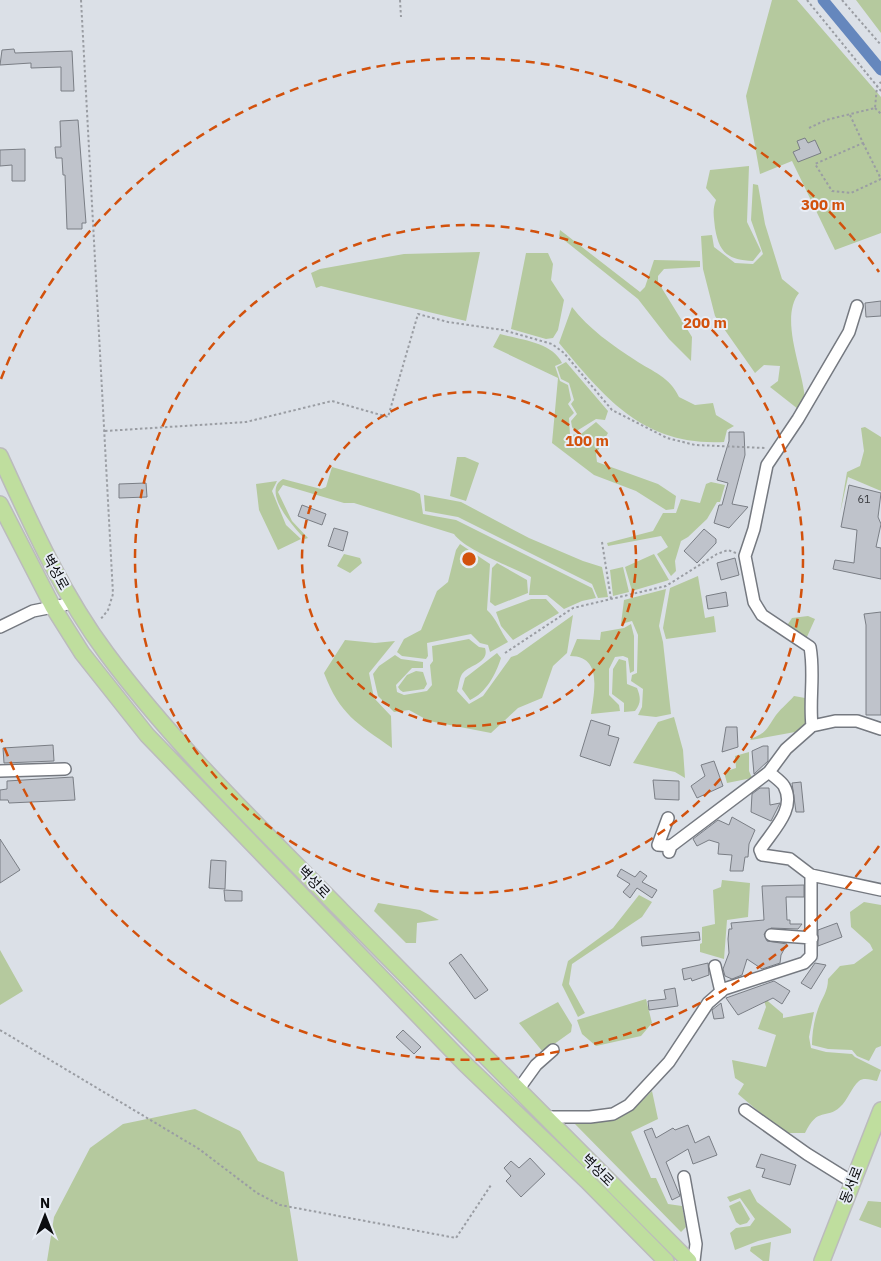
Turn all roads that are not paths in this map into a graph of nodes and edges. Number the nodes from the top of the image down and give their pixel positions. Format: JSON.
{"nodes":[{"id":1,"x":857,"y":306,"type":"dead end"},
{"id":2,"x":0,"y":456,"type":"edge"},
{"id":3,"x":0,"y":504,"type":"edge"},
{"id":4,"x":73,"y":603,"type":"junction"},
{"id":5,"x":53,"y":607,"type":"junction"},
{"id":6,"x":0,"y":627,"type":"edge"},
{"id":7,"x":812,"y":726,"type":"junction"},
{"id":8,"x":881,"y":729,"type":"edge"},
{"id":9,"x":65,"y":769,"type":"dead end"},
{"id":10,"x":0,"y":771,"type":"edge"},
{"id":11,"x":769,"y":772,"type":"junction"},
{"id":12,"x":668,"y":818,"type":"dead end"},
{"id":13,"x":811,"y":875,"type":"junction"},
{"id":14,"x":881,"y":890,"type":"edge"},
{"id":15,"x":771,"y":935,"type":"dead end"},
{"id":16,"x":812,"y":938,"type":"junction"},
{"id":17,"x":715,"y":966,"type":"dead end"},
{"id":18,"x":721,"y":992,"type":"junction"},
{"id":19,"x":553,"y":1050,"type":"dead end"},
{"id":20,"x":518,"y":1090,"type":"junction"},
{"id":21,"x":745,"y":1110,"type":"dead end"},
{"id":22,"x":881,"y":1110,"type":"edge"},
{"id":23,"x":545,"y":1117,"type":"junction"},
{"id":24,"x":684,"y":1177,"type":"dead end"},
{"id":25,"x":852,"y":1182,"type":"junction"},
{"id":26,"x":666,"y":1261,"type":"edge"},
{"id":27,"x":689,"y":1261,"type":"edge"},
{"id":28,"x":694,"y":1261,"type":"edge"},
{"id":29,"x":822,"y":1261,"type":"edge"}],
"edges":[{"from":1,"to":7,"type":"street"},
{"from":2,"to":4,"type":"main road","name":"벽성로"},
{"from":3,"to":5,"type":"main road","name":"벽성로"},
{"from":4,"to":5,"type":"street"},
{"from":4,"to":20,"type":"main road","name":"벽성로"},
{"from":5,"to":6,"type":"street"},
{"from":5,"to":26,"type":"main road","name":"벽성로"},
{"from":7,"to":8,"type":"street"},
{"from":7,"to":11,"type":"street"},
{"from":9,"to":10,"type":"street"},
{"from":11,"to":12,"type":"street"},
{"from":11,"to":13,"type":"street"},
{"from":13,"to":14,"type":"street"},
{"from":13,"to":16,"type":"street"},
{"from":15,"to":16,"type":"street"},
{"from":16,"to":18,"type":"street"},
{"from":17,"to":18,"type":"street"},
{"from":18,"to":23,"type":"street"},
{"from":19,"to":20,"type":"street"},
{"from":20,"to":23,"type":"main road","name":"벽성로"},
{"from":21,"to":25,"type":"street"},
{"from":22,"to":25,"type":"main road","name":"동서로"},
{"from":23,"to":27,"type":"main road","name":"벽성로"},
{"from":24,"to":28,"type":"street"},
{"from":25,"to":29,"type":"main road","name":"동서로"}]}
